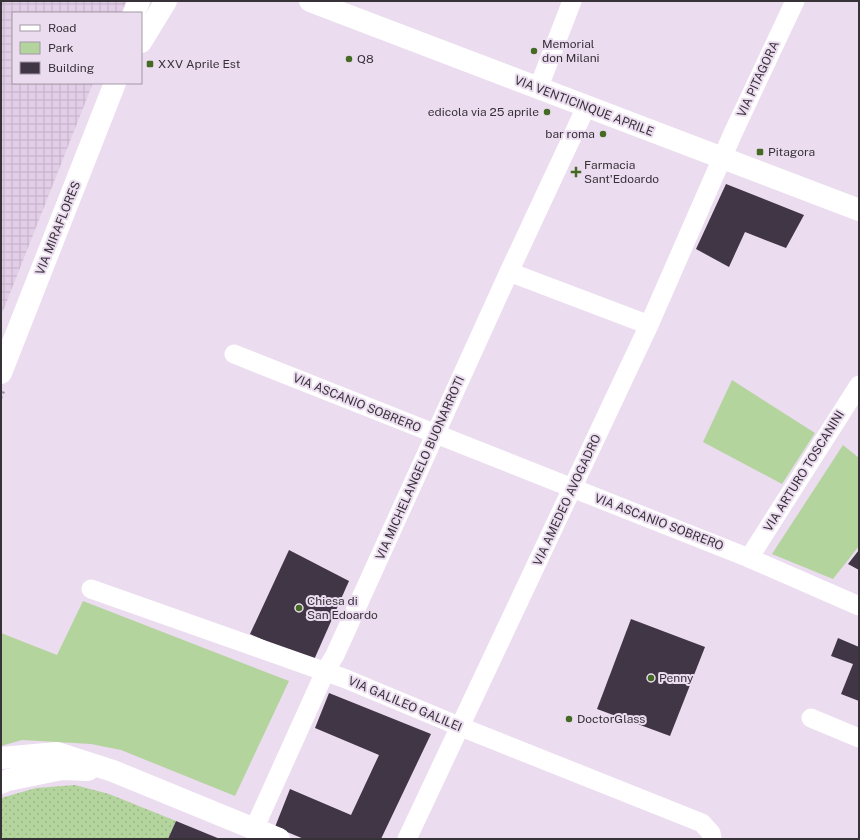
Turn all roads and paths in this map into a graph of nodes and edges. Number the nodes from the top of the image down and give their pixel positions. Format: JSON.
{"nodes":[{"id":1,"x":139,"y":1,"type":"edge"},
{"id":2,"x":166,"y":1,"type":"edge"},
{"id":3,"x":310,"y":1,"type":"edge"},
{"id":4,"x":572,"y":1,"type":"edge"},
{"id":5,"x":795,"y":1,"type":"edge"},
{"id":6,"x":134,"y":12,"type":"edge"},
{"id":7,"x":142,"y":40,"type":"edge"},
{"id":8,"x":115,"y":84,"type":"edge"},
{"id":9,"x":538,"y":89,"type":"junction"},
{"id":10,"x":586,"y":107,"type":"junction"},
{"id":11,"x":722,"y":158,"type":"junction"},
{"id":12,"x":859,"y":210,"type":"edge"},
{"id":13,"x":509,"y":272,"type":"junction"},
{"id":14,"x":649,"y":325,"type":"junction"},
{"id":15,"x":234,"y":354,"type":"dead end"},
{"id":16,"x":1,"y":373,"type":"edge"},
{"id":17,"x":859,"y":385,"type":"edge"},
{"id":18,"x":436,"y":434,"type":"junction"},
{"id":19,"x":572,"y":488,"type":"junction"},
{"id":20,"x":749,"y":558,"type":"junction"},
{"id":21,"x":91,"y":589,"type":"dead end"},
{"id":22,"x":859,"y":606,"type":"edge"},
{"id":23,"x":325,"y":672,"type":"junction"},
{"id":24,"x":812,"y":718,"type":"dead end"},
{"id":25,"x":461,"y":727,"type":"junction"},
{"id":26,"x":859,"y":738,"type":"edge"},
{"id":27,"x":1,"y":758,"type":"edge"},
{"id":28,"x":113,"y":771,"type":"junction"},
{"id":29,"x":1,"y":783,"type":"edge"},
{"id":30,"x":254,"y":829,"type":"junction"},
{"id":31,"x":712,"y":836,"type":"edge"},
{"id":32,"x":279,"y":839,"type":"edge"},
{"id":33,"x":407,"y":839,"type":"edge"}],
"edges":[{"from":1,"to":6,"type":"street"},
{"from":2,"to":7,"type":"street"},
{"from":3,"to":9,"type":"street","name":"VIA VENTICINQUE APRILE"},
{"from":4,"to":9,"type":"street"},
{"from":5,"to":11,"type":"street","name":"VIA PITAGORA"},
{"from":8,"to":16,"type":"street","name":"VIA MIRAFLORES"},
{"from":9,"to":10,"type":"street","name":"VIA VENTICINQUE APRILE"},
{"from":10,"to":11,"type":"street","name":"VIA VENTICINQUE APRILE"},
{"from":10,"to":13,"type":"street","name":"VIA MICHELANGELO BUONARROTI"},
{"from":11,"to":12,"type":"street","name":"VIA VENTICINQUE APRILE"},
{"from":11,"to":14,"type":"street","name":"VIA AMEDEO AVOGADRO"},
{"from":13,"to":14,"type":"street"},
{"from":13,"to":18,"type":"street","name":"VIA MICHELANGELO BUONARROTI"},
{"from":14,"to":19,"type":"street","name":"VIA AMEDEO AVOGADRO"},
{"from":15,"to":18,"type":"street","name":"VIA ASCANIO SOBRERO"},
{"from":17,"to":20,"type":"street","name":"VIA ARTURO TOSCANINI"},
{"from":18,"to":19,"type":"street","name":"VIA ASCANIO SOBRERO"},
{"from":18,"to":23,"type":"street","name":"VIA MICHELANGELO BUONARROTI"},
{"from":19,"to":20,"type":"street","name":"VIA ASCANIO SOBRERO"},
{"from":19,"to":25,"type":"street","name":"VIA AMEDEO AVOGADRO"},
{"from":20,"to":22,"type":"street","name":"VIA ASCANIO SOBRERO"},
{"from":21,"to":23,"type":"street","name":"VIA GALILEO GALILEI"},
{"from":23,"to":25,"type":"street","name":"VIA GALILEO GALILEI"},
{"from":23,"to":30,"type":"street","name":"VIA MICHELANGELO BUONARROTI"},
{"from":24,"to":26,"type":"street"},
{"from":25,"to":31,"type":"street","name":"VIA GALILEO GALILEI"},
{"from":25,"to":33,"type":"street","name":"VIA AMEDEO AVOGADRO"},
{"from":27,"to":28,"type":"street"},
{"from":28,"to":29,"type":"street"},
{"from":28,"to":30,"type":"street"},
{"from":30,"to":32,"type":"street"}]}
